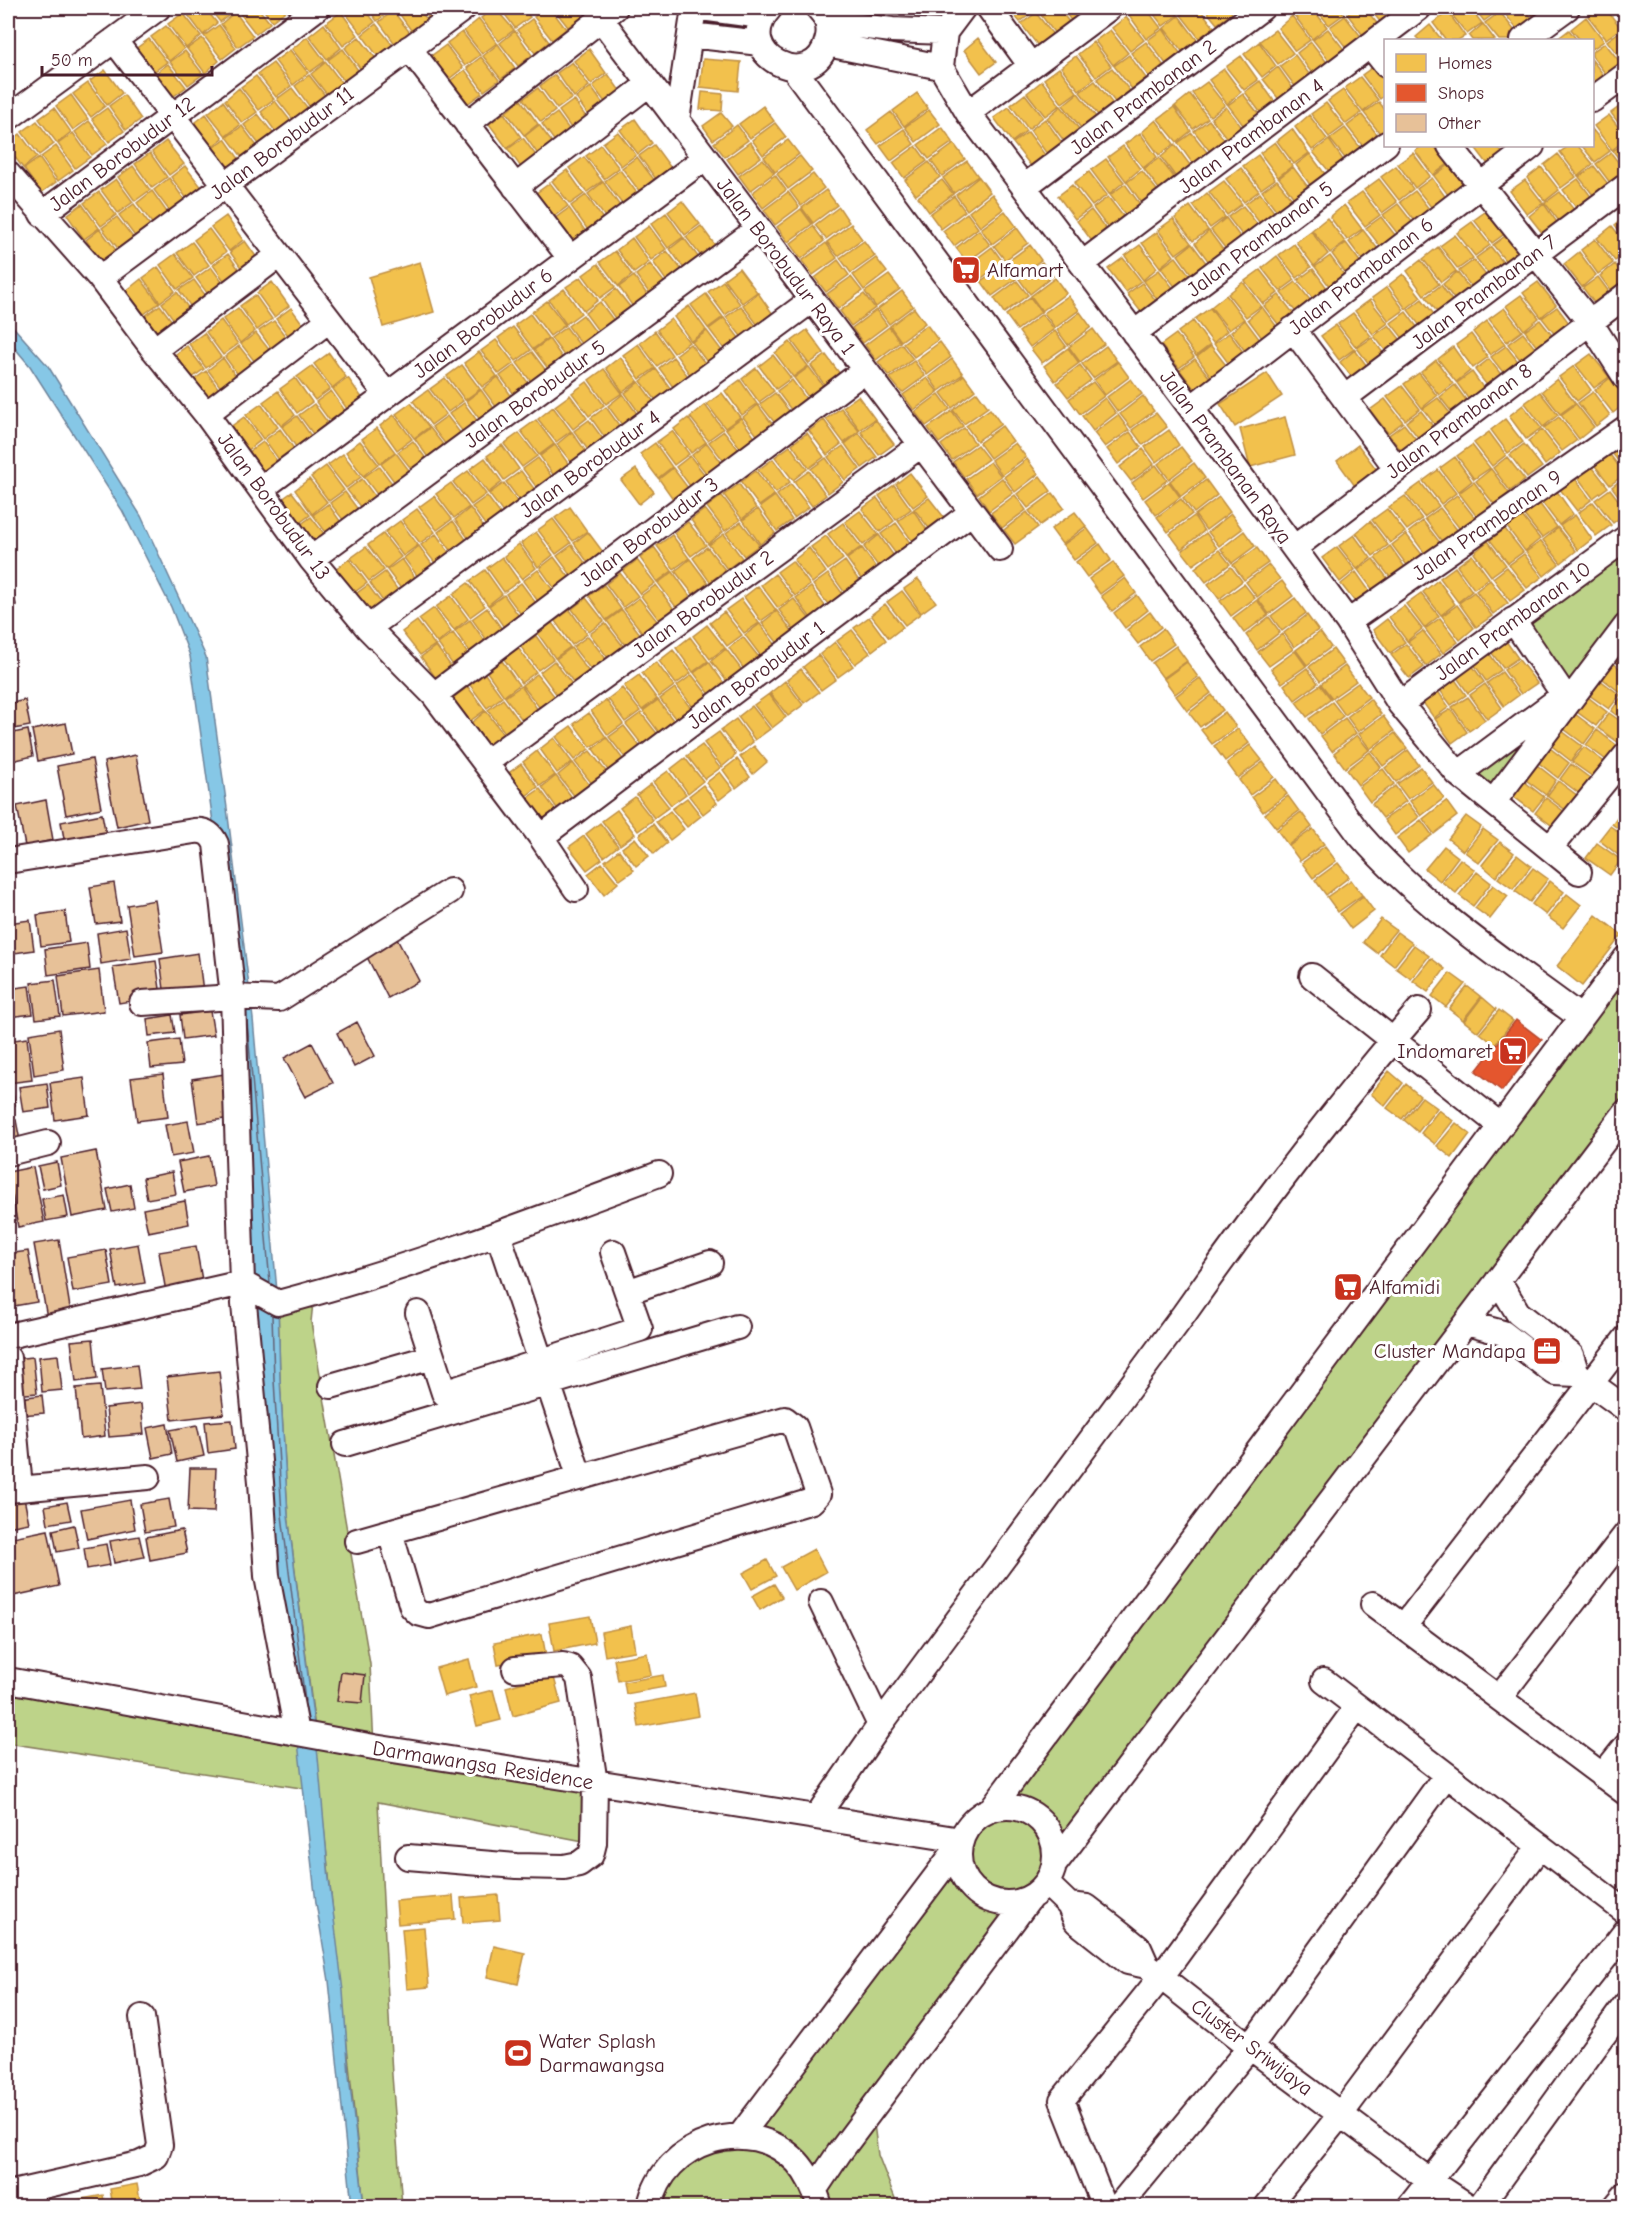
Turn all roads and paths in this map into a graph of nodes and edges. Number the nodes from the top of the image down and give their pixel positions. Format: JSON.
{"nodes":[{"id":1,"x":158,"y":8,"type":"edge"},
{"id":2,"x":317,"y":8,"type":"edge"},
{"id":3,"x":464,"y":8,"type":"edge"},
{"id":4,"x":694,"y":8,"type":"edge"},
{"id":5,"x":701,"y":8,"type":"edge"},
{"id":6,"x":963,"y":8,"type":"edge"},
{"id":7,"x":989,"y":8,"type":"edge"},
{"id":8,"x":1110,"y":8,"type":"edge"},
{"id":9,"x":1262,"y":8,"type":"edge"},
{"id":10,"x":1419,"y":8,"type":"edge"},
{"id":11,"x":1568,"y":8,"type":"edge"},
{"id":12,"x":766,"y":12,"type":"edge"},
{"id":13,"x":608,"y":13,"type":"edge"},
{"id":14,"x":824,"y":25,"type":"edge"},
{"id":15,"x":945,"y":32,"type":"junction"},
{"id":16,"x":690,"y":35,"type":"junction"},
{"id":17,"x":1524,"y":39,"type":"edge"},
{"id":18,"x":114,"y":40,"type":"junction"},
{"id":19,"x":760,"y":43,"type":"junction"},
{"id":20,"x":1370,"y":45,"type":"junction"},
{"id":21,"x":409,"y":48,"type":"junction"},
{"id":22,"x":1384,"y":62,"type":"edge"},
{"id":23,"x":1031,"y":66,"type":"junction"},
{"id":24,"x":941,"y":67,"type":"junction"},
{"id":25,"x":793,"y":68,"type":"junction"},
{"id":26,"x":1626,"y":75,"type":"edge"},
{"id":27,"x":649,"y":84,"type":"junction"},
{"id":28,"x":1594,"y":99,"type":"edge"},
{"id":29,"x":968,"y":113,"type":"junction"},
{"id":30,"x":172,"y":116,"type":"junction"},
{"id":31,"x":8,"y":118,"type":"edge"},
{"id":32,"x":677,"y":120,"type":"junction"},
{"id":33,"x":467,"y":124,"type":"junction"},
{"id":34,"x":1384,"y":146,"type":"edge"},
{"id":35,"x":1451,"y":147,"type":"edge"},
{"id":36,"x":1531,"y":147,"type":"edge"},
{"id":37,"x":705,"y":158,"type":"junction"},
{"id":38,"x":8,"y":174,"type":"edge"},
{"id":39,"x":1480,"y":184,"type":"junction"},
{"id":40,"x":225,"y":185,"type":"junction"},
{"id":41,"x":1626,"y":186,"type":"edge"},
{"id":42,"x":515,"y":187,"type":"junction"},
{"id":43,"x":1024,"y":187,"type":"junction"},
{"id":44,"x":42,"y":214,"type":"junction"},
{"id":45,"x":758,"y":229,"type":"junction"},
{"id":46,"x":1536,"y":253,"type":"junction"},
{"id":47,"x":279,"y":255,"type":"junction"},
{"id":48,"x":570,"y":258,"type":"junction"},
{"id":49,"x":1082,"y":264,"type":"junction"},
{"id":50,"x":100,"y":278,"type":"junction"},
{"id":51,"x":1626,"y":295,"type":"edge"},
{"id":52,"x":812,"y":300,"type":"junction"},
{"id":53,"x":329,"y":320,"type":"junction"},
{"id":54,"x":1590,"y":321,"type":"junction"},
{"id":55,"x":1293,"y":329,"type":"junction"},
{"id":56,"x":1134,"y":333,"type":"junction"},
{"id":57,"x":154,"y":350,"type":"junction"},
{"id":58,"x":864,"y":370,"type":"junction"},
{"id":59,"x":1626,"y":378,"type":"edge"},
{"id":60,"x":387,"y":395,"type":"junction"},
{"id":61,"x":1344,"y":399,"type":"junction"},
{"id":62,"x":1191,"y":408,"type":"junction"},
{"id":63,"x":206,"y":414,"type":"junction"},
{"id":64,"x":1626,"y":428,"type":"edge"},
{"id":65,"x":921,"y":444,"type":"junction"},
{"id":66,"x":1397,"y":469,"type":"junction"},
{"id":67,"x":261,"y":489,"type":"junction"},
{"id":68,"x":972,"y":512,"type":"junction"},
{"id":69,"x":1626,"y":538,"type":"edge"},
{"id":70,"x":1293,"y":548,"type":"junction"},
{"id":71,"x":1000,"y":549,"type":"dead end"},
{"id":72,"x":311,"y":559,"type":"junction"},
{"id":73,"x":1513,"y":620,"type":"junction"},
{"id":74,"x":1348,"y":622,"type":"junction"},
{"id":75,"x":1626,"y":626,"type":"edge"},
{"id":76,"x":368,"y":628,"type":"junction"},
{"id":77,"x":434,"y":695,"type":"junction"},
{"id":78,"x":1566,"y":698,"type":"junction"},
{"id":79,"x":1400,"y":704,"type":"junction"},
{"id":80,"x":1626,"y":755,"type":"edge"},
{"id":81,"x":485,"y":763,"type":"junction"},
{"id":82,"x":1458,"y":774,"type":"junction"},
{"id":83,"x":1494,"y":801,"type":"junction"},
{"id":84,"x":541,"y":837,"type":"junction"},
{"id":85,"x":1550,"y":848,"type":"junction"},
{"id":86,"x":8,"y":861,"type":"edge"},
{"id":87,"x":1579,"y":872,"type":"dead end"},
{"id":88,"x":576,"y":889,"type":"dead end"},
{"id":89,"x":450,"y":891,"type":"dead end"},
{"id":90,"x":1626,"y":958,"type":"edge"},
{"id":91,"x":1311,"y":976,"type":"dead end"},
{"id":92,"x":233,"y":997,"type":"junction"},
{"id":93,"x":142,"y":1003,"type":"dead end"},
{"id":94,"x":1419,"y":1010,"type":"dead end"},
{"id":95,"x":1580,"y":1017,"type":"junction"},
{"id":96,"x":1393,"y":1041,"type":"junction"},
{"id":97,"x":1626,"y":1112,"type":"edge"},
{"id":98,"x":1501,"y":1126,"type":"junction"},
{"id":99,"x":48,"y":1143,"type":"dead end"},
{"id":100,"x":8,"y":1153,"type":"edge"},
{"id":101,"x":659,"y":1174,"type":"dead end"},
{"id":102,"x":498,"y":1234,"type":"junction"},
{"id":103,"x":613,"y":1252,"type":"dead end"},
{"id":104,"x":710,"y":1263,"type":"dead end"},
{"id":105,"x":1498,"y":1280,"type":"junction"},
{"id":106,"x":242,"y":1283,"type":"junction"},
{"id":107,"x":627,"y":1292,"type":"junction"},
{"id":108,"x":1518,"y":1312,"type":"junction"},
{"id":109,"x":418,"y":1314,"type":"dead end"},
{"id":110,"x":1466,"y":1323,"type":"junction"},
{"id":111,"x":737,"y":1327,"type":"dead end"},
{"id":112,"x":1503,"y":1333,"type":"junction"},
{"id":113,"x":8,"y":1336,"type":"edge"},
{"id":114,"x":1626,"y":1338,"type":"edge"},
{"id":115,"x":432,"y":1357,"type":"junction"},
{"id":116,"x":8,"y":1358,"type":"edge"},
{"id":117,"x":544,"y":1372,"type":"junction"},
{"id":118,"x":1584,"y":1379,"type":"junction"},
{"id":119,"x":331,"y":1386,"type":"dead end"},
{"id":120,"x":1626,"y":1409,"type":"edge"},
{"id":121,"x":345,"y":1444,"type":"dead end"},
{"id":122,"x":148,"y":1477,"type":"dead end"},
{"id":123,"x":580,"y":1478,"type":"junction"},
{"id":124,"x":14,"y":1489,"type":"edge"},
{"id":125,"x":390,"y":1532,"type":"junction"},
{"id":126,"x":1626,"y":1534,"type":"edge"},
{"id":127,"x":357,"y":1541,"type":"dead end"},
{"id":128,"x":820,"y":1602,"type":"dead end"},
{"id":129,"x":1373,"y":1604,"type":"dead end"},
{"id":130,"x":1404,"y":1626,"type":"junction"},
{"id":131,"x":515,"y":1669,"type":"dead end"},
{"id":132,"x":8,"y":1680,"type":"edge"},
{"id":133,"x":1324,"y":1681,"type":"dead end"},
{"id":134,"x":1499,"y":1698,"type":"junction"},
{"id":135,"x":1358,"y":1707,"type":"junction"},
{"id":136,"x":880,"y":1725,"type":"junction"},
{"id":137,"x":297,"y":1733,"type":"junction"},
{"id":138,"x":1626,"y":1746,"type":"edge"},
{"id":139,"x":1446,"y":1775,"type":"junction"},
{"id":140,"x":1602,"y":1776,"type":"junction"},
{"id":141,"x":595,"y":1783,"type":"junction"},
{"id":142,"x":1626,"y":1793,"type":"edge"},
{"id":143,"x":992,"y":1808,"type":"junction"},
{"id":144,"x":817,"y":1816,"type":"junction"},
{"id":145,"x":960,"y":1843,"type":"junction"},
{"id":146,"x":1540,"y":1846,"type":"junction"},
{"id":147,"x":408,"y":1857,"type":"dead end"},
{"id":148,"x":1043,"y":1882,"type":"junction"},
{"id":149,"x":1626,"y":1912,"type":"edge"},
{"id":150,"x":1626,"y":1931,"type":"edge"},
{"id":151,"x":1154,"y":1971,"type":"junction"},
{"id":152,"x":1626,"y":2004,"type":"edge"},
{"id":153,"x":142,"y":2017,"type":"dead end"},
{"id":154,"x":1250,"y":2047,"type":"junction"},
{"id":155,"x":1341,"y":2114,"type":"junction"},
{"id":156,"x":740,"y":2136,"type":"junction"},
{"id":157,"x":1430,"y":2181,"type":"junction"},
{"id":158,"x":8,"y":2194,"type":"edge"},
{"id":159,"x":1626,"y":2194,"type":"edge"},
{"id":160,"x":817,"y":2198,"type":"edge"},
{"id":161,"x":650,"y":2206,"type":"edge"},
{"id":162,"x":1104,"y":2206,"type":"edge"},
{"id":163,"x":1119,"y":2206,"type":"edge"},
{"id":164,"x":1267,"y":2206,"type":"edge"},
{"id":165,"x":1410,"y":2206,"type":"edge"},
{"id":166,"x":1468,"y":2206,"type":"edge"},
{"id":167,"x":1480,"y":2206,"type":"edge"},
{"id":168,"x":1616,"y":2206,"type":"edge"}],
"edges":[{"from":1,"to":18,"type":"street"},
{"from":2,"to":30,"type":"street","name":"Jalan Borobudur 12"},
{"from":3,"to":21,"type":"street","name":"Jalan Borobudur 11"},
{"from":4,"to":16,"type":"street"},
{"from":5,"to":12,"type":"street"},
{"from":6,"to":15,"type":"street"},
{"from":7,"to":23,"type":"street"},
{"from":8,"to":23,"type":"street"},
{"from":9,"to":43,"type":"street","name":"Jalan Prambanan 2"},
{"from":10,"to":20,"type":"street","name":"Jalan Prambanan 4"},
{"from":11,"to":17,"type":"street"},
{"from":12,"to":19,"type":"street"},
{"from":13,"to":27,"type":"street","name":"Jalan Borobudur Raya 1"},
{"from":13,"to":33,"type":"street"},
{"from":14,"to":15,"type":"street"},
{"from":14,"to":24,"type":"street"},
{"from":14,"to":25,"type":"street"},
{"from":15,"to":24,"type":"street"},
{"from":16,"to":19,"type":"street"},
{"from":16,"to":32,"type":"street"},
{"from":18,"to":30,"type":"street"},
{"from":18,"to":31,"type":"street"},
{"from":19,"to":25,"type":"street"},
{"from":20,"to":22,"type":"street"},
{"from":20,"to":49,"type":"street","name":"Jalan Prambanan 4"},
{"from":21,"to":33,"type":"street"},
{"from":21,"to":40,"type":"street","name":"Jalan Borobudur 11"},
{"from":23,"to":29,"type":"street"},
{"from":24,"to":29,"type":"street","name":"Jalan Prambanan Raya"},
{"from":25,"to":95,"type":"street"},
{"from":26,"to":28,"type":"street"},
{"from":27,"to":32,"type":"street","name":"Jalan Borobudur Raya 1"},
{"from":27,"to":42,"type":"street"},
{"from":29,"to":43,"type":"street","name":"Jalan Prambanan Raya"},
{"from":30,"to":40,"type":"street"},
{"from":30,"to":44,"type":"street","name":"Jalan Borobudur 12"},
{"from":32,"to":37,"type":"street","name":"Jalan Borobudur Raya 1"},
{"from":33,"to":42,"type":"street"},
{"from":34,"to":56,"type":"street","name":"Jalan Prambanan 5"},
{"from":35,"to":39,"type":"street"},
{"from":36,"to":39,"type":"street","name":"Jalan Prambanan 6"},
{"from":37,"to":45,"type":"street","name":"Jalan Borobudur Raya 1"},
{"from":37,"to":48,"type":"street","name":"Jalan Borobudur 6"},
{"from":38,"to":44,"type":"street","name":"Jalan Borobudur 13"},
{"from":39,"to":46,"type":"street"},
{"from":39,"to":55,"type":"street","name":"Jalan Prambanan 6"},
{"from":40,"to":47,"type":"street"},
{"from":40,"to":50,"type":"street","name":"Jalan Borobudur 11"},
{"from":41,"to":46,"type":"street","name":"Jalan Prambanan 7"},
{"from":42,"to":48,"type":"street"},
{"from":43,"to":49,"type":"street","name":"Jalan Prambanan Raya"},
{"from":44,"to":50,"type":"street","name":"Jalan Borobudur 13"},
{"from":45,"to":52,"type":"street","name":"Jalan Borobudur Raya 1"},
{"from":45,"to":72,"type":"street","name":"Jalan Borobudur 5"},
{"from":46,"to":54,"type":"street"},
{"from":46,"to":61,"type":"street","name":"Jalan Prambanan 7"},
{"from":47,"to":53,"type":"street"},
{"from":47,"to":57,"type":"street"},
{"from":48,"to":60,"type":"street","name":"Jalan Borobudur 6"},
{"from":49,"to":56,"type":"street","name":"Jalan Prambanan Raya"},
{"from":50,"to":57,"type":"street","name":"Jalan Borobudur 13"},
{"from":51,"to":54,"type":"street","name":"Jalan Prambanan 8"},
{"from":52,"to":58,"type":"street","name":"Jalan Borobudur Raya 1"},
{"from":52,"to":76,"type":"street","name":"Jalan Borobudur 4"},
{"from":53,"to":60,"type":"street"},
{"from":53,"to":63,"type":"street"},
{"from":54,"to":59,"type":"street"},
{"from":54,"to":66,"type":"street","name":"Jalan Prambanan 8"},
{"from":55,"to":61,"type":"street"},
{"from":55,"to":62,"type":"street","name":"Jalan Prambanan 6"},
{"from":56,"to":62,"type":"street","name":"Jalan Prambanan Raya"},
{"from":57,"to":63,"type":"street","name":"Jalan Borobudur 13"},
{"from":58,"to":65,"type":"street","name":"Jalan Borobudur Raya 1"},
{"from":58,"to":77,"type":"street","name":"Jalan Borobudur 3"},
{"from":60,"to":67,"type":"street","name":"Jalan Borobudur 6"},
{"from":61,"to":66,"type":"street"},
{"from":62,"to":70,"type":"street","name":"Jalan Prambanan Raya"},
{"from":63,"to":67,"type":"street","name":"Jalan Borobudur 13"},
{"from":64,"to":74,"type":"street","name":"Jalan Prambanan 9"},
{"from":65,"to":68,"type":"street","name":"Jalan Borobudur Raya 1"},
{"from":65,"to":81,"type":"street","name":"Jalan Borobudur 2"},
{"from":66,"to":70,"type":"street","name":"Jalan Prambanan 8"},
{"from":67,"to":72,"type":"street","name":"Jalan Borobudur 13"},
{"from":68,"to":71,"type":"street","name":"Jalan Borobudur Raya 1"},
{"from":68,"to":84,"type":"street","name":"Jalan Borobudur 1"},
{"from":69,"to":73,"type":"street","name":"Jalan Prambanan 10"},
{"from":70,"to":74,"type":"street","name":"Jalan Prambanan Raya"},
{"from":72,"to":76,"type":"street","name":"Jalan Borobudur 13"},
{"from":73,"to":78,"type":"street"},
{"from":73,"to":79,"type":"street","name":"Jalan Prambanan 10"},
{"from":74,"to":79,"type":"street","name":"Jalan Prambanan Raya"},
{"from":75,"to":78,"type":"street"},
{"from":76,"to":77,"type":"street","name":"Jalan Borobudur 13"},
{"from":77,"to":81,"type":"street","name":"Jalan Borobudur 13"},
{"from":78,"to":82,"type":"street"},
{"from":78,"to":83,"type":"street"},
{"from":79,"to":82,"type":"street","name":"Jalan Prambanan Raya"},
{"from":80,"to":85,"type":"street"},
{"from":81,"to":84,"type":"street","name":"Jalan Borobudur 13"},
{"from":82,"to":83,"type":"street","name":"Jalan Prambanan Raya"},
{"from":83,"to":85,"type":"street","name":"Jalan Prambanan Raya"},
{"from":84,"to":88,"type":"street","name":"Jalan Borobudur 13"},
{"from":85,"to":87,"type":"street","name":"Jalan Prambanan Raya"},
{"from":86,"to":92,"type":"street"},
{"from":89,"to":92,"type":"street"},
{"from":90,"to":95,"type":"street"},
{"from":91,"to":96,"type":"street"},
{"from":92,"to":93,"type":"street"},
{"from":92,"to":106,"type":"street"},
{"from":94,"to":96,"type":"street"},
{"from":95,"to":98,"type":"street"},
{"from":96,"to":98,"type":"street"},
{"from":96,"to":136,"type":"street"},
{"from":97,"to":105,"type":"street"},
{"from":98,"to":143,"type":"street"},
{"from":99,"to":100,"type":"street"},
{"from":101,"to":102,"type":"street"},
{"from":102,"to":106,"type":"street"},
{"from":102,"to":117,"type":"street"},
{"from":103,"to":107,"type":"street"},
{"from":104,"to":107,"type":"street"},
{"from":105,"to":108,"type":"street"},
{"from":105,"to":110,"type":"street"},
{"from":106,"to":113,"type":"street"},
{"from":106,"to":137,"type":"street"},
{"from":107,"to":117,"type":"street"},
{"from":108,"to":112,"type":"street"},
{"from":108,"to":118,"type":"street"},
{"from":109,"to":115,"type":"street"},
{"from":110,"to":112,"type":"street"},
{"from":110,"to":148,"type":"street"},
{"from":111,"to":117,"type":"street"},
{"from":112,"to":118,"type":"street"},
{"from":114,"to":118,"type":"street"},
{"from":115,"to":117,"type":"street"},
{"from":115,"to":119,"type":"street"},
{"from":116,"to":124,"type":"street"},
{"from":117,"to":121,"type":"street"},
{"from":117,"to":123,"type":"street"},
{"from":118,"to":120,"type":"street"},
{"from":118,"to":130,"type":"street"},
{"from":122,"to":124,"type":"street"},
{"from":123,"to":125,"type":"street"},
{"from":123,"to":125,"type":"street"},
{"from":125,"to":127,"type":"street"},
{"from":126,"to":134,"type":"street"},
{"from":128,"to":136,"type":"street"},
{"from":129,"to":130,"type":"street"},
{"from":130,"to":134,"type":"street"},
{"from":131,"to":141,"type":"street"},
{"from":132,"to":137,"type":"street","name":"Darmawangsa Residence"},
{"from":133,"to":135,"type":"street"},
{"from":134,"to":140,"type":"street"},
{"from":135,"to":139,"type":"street"},
{"from":135,"to":151,"type":"street"},
{"from":136,"to":144,"type":"street"},
{"from":137,"to":141,"type":"street","name":"Darmawangsa Residence"},
{"from":138,"to":140,"type":"street"},
{"from":139,"to":146,"type":"street"},
{"from":139,"to":154,"type":"street"},
{"from":140,"to":142,"type":"street"},
{"from":141,"to":144,"type":"street","name":"Darmawangsa Residence"},
{"from":141,"to":147,"type":"street"},
{"from":143,"to":145,"type":"street"},
{"from":143,"to":148,"type":"street"},
{"from":144,"to":145,"type":"street","name":"Darmawangsa Residence"},
{"from":145,"to":148,"type":"street"},
{"from":145,"to":156,"type":"street"},
{"from":146,"to":149,"type":"street"},
{"from":146,"to":155,"type":"street"},
{"from":148,"to":151,"type":"street","name":"Cluster Sriwijaya"},
{"from":148,"to":160,"type":"street"},
{"from":150,"to":157,"type":"street"},
{"from":151,"to":154,"type":"street","name":"Cluster Sriwijaya"},
{"from":151,"to":162,"type":"street"},
{"from":152,"to":167,"type":"street"},
{"from":153,"to":158,"type":"street"},
{"from":154,"to":155,"type":"street","name":"Cluster Sriwijaya"},
{"from":154,"to":163,"type":"street"},
{"from":155,"to":157,"type":"street","name":"Cluster Sriwijaya"},
{"from":155,"to":164,"type":"street"},
{"from":156,"to":160,"type":"street"},
{"from":156,"to":161,"type":"street"},
{"from":157,"to":165,"type":"street"},
{"from":157,"to":166,"type":"street","name":"Cluster Sriwijaya"},
{"from":159,"to":168,"type":"street"}]}
